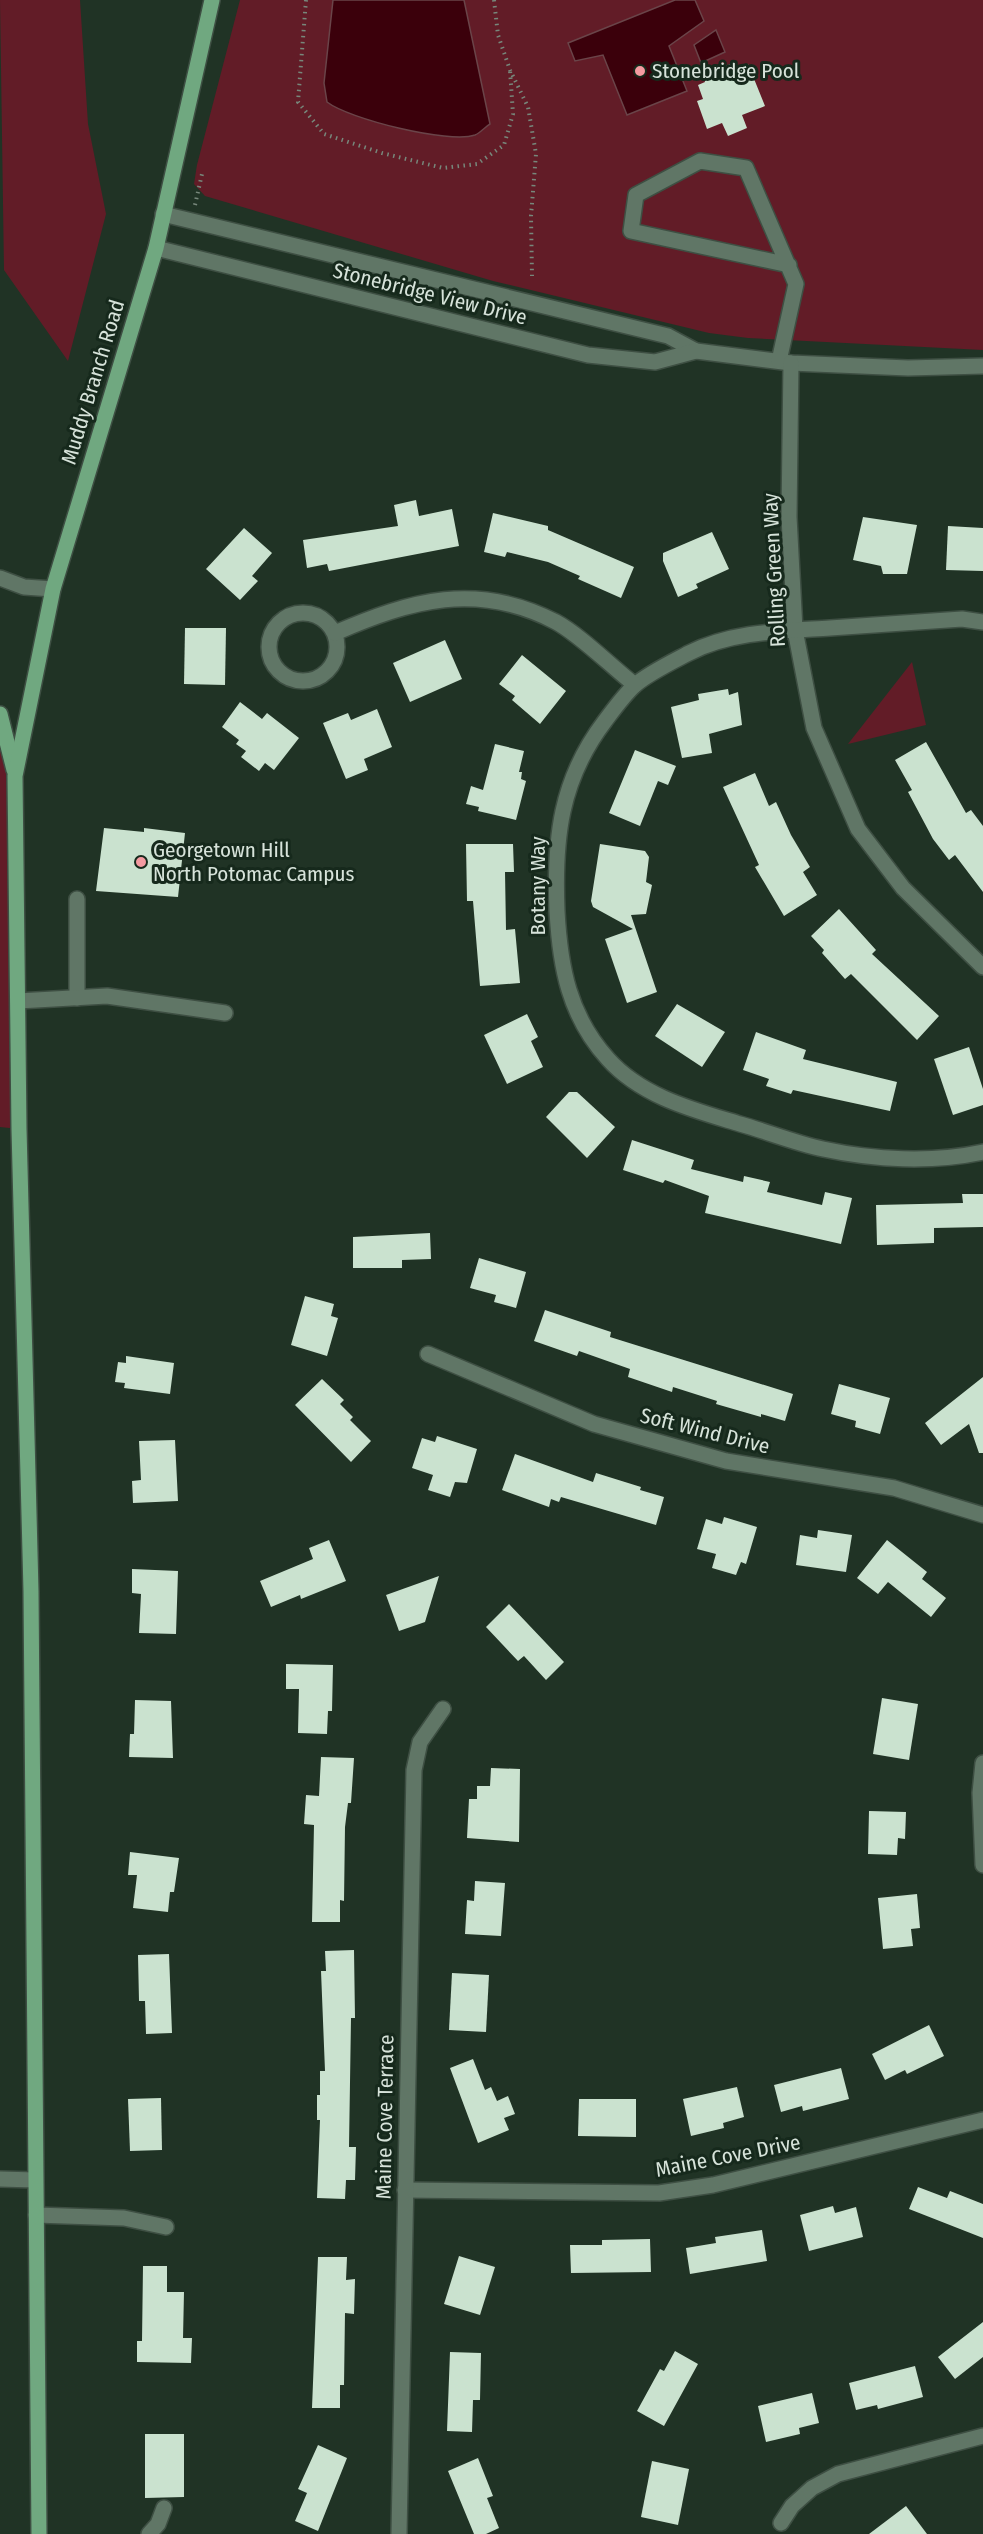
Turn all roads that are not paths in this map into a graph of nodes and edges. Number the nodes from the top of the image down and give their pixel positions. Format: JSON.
{"nodes":[{"id":1,"x":212,"y":0,"type":"edge"},
{"id":2,"x":163,"y":214,"type":"junction"},
{"id":3,"x":156,"y":248,"type":"junction"},
{"id":4,"x":789,"y":265,"type":"junction"},
{"id":5,"x":696,"y":351,"type":"junction"},
{"id":6,"x":785,"y":362,"type":"junction"},
{"id":7,"x":983,"y":366,"type":"edge"},
{"id":8,"x":0,"y":578,"type":"edge"},
{"id":9,"x":53,"y":589,"type":"junction"},
{"id":10,"x":983,"y":622,"type":"edge"},
{"id":11,"x":795,"y":630,"type":"junction"},
{"id":12,"x":335,"y":633,"type":"junction"},
{"id":13,"x":635,"y":685,"type":"junction"},
{"id":14,"x":0,"y":714,"type":"edge"},
{"id":15,"x":15,"y":776,"type":"junction"},
{"id":16,"x":77,"y":899,"type":"dead end"},
{"id":17,"x":983,"y":967,"type":"edge"},
{"id":18,"x":77,"y":998,"type":"junction"},
{"id":19,"x":18,"y":1001,"type":"junction"},
{"id":20,"x":225,"y":1013,"type":"dead end"},
{"id":21,"x":983,"y":1152,"type":"edge"},
{"id":22,"x":428,"y":1354,"type":"dead end"},
{"id":23,"x":983,"y":1515,"type":"edge"},
{"id":24,"x":443,"y":1709,"type":"dead end"},
{"id":25,"x":983,"y":1763,"type":"edge"},
{"id":26,"x":983,"y":1865,"type":"edge"},
{"id":27,"x":983,"y":2120,"type":"edge"},
{"id":28,"x":0,"y":2179,"type":"edge"},
{"id":29,"x":35,"y":2180,"type":"junction"},
{"id":30,"x":405,"y":2190,"type":"junction"},
{"id":31,"x":36,"y":2215,"type":"junction"},
{"id":32,"x":166,"y":2227,"type":"dead end"},
{"id":33,"x":983,"y":2436,"type":"edge"},
{"id":34,"x":164,"y":2508,"type":"dead end"},
{"id":35,"x":781,"y":2523,"type":"dead end"},
{"id":36,"x":39,"y":2534,"type":"edge"},
{"id":37,"x":149,"y":2534,"type":"edge"},
{"id":38,"x":399,"y":2534,"type":"edge"}],
"edges":[{"from":1,"to":2,"type":"main road","name":"Muddy Branch Road"},
{"from":2,"to":3,"type":"main road","name":"Muddy Branch Road"},
{"from":2,"to":5,"type":"street","name":"Stonebridge View Drive"},
{"from":3,"to":5,"type":"street","name":"Stonebridge View Drive"},
{"from":3,"to":9,"type":"main road","name":"Muddy Branch Road"},
{"from":4,"to":4,"type":"street","name":"Rolling Green Way"},
{"from":4,"to":6,"type":"street","name":"Rolling Green Way"},
{"from":5,"to":6,"type":"street","name":"Stonebridge View Drive"},
{"from":6,"to":7,"type":"street","name":"Stonebridge View Drive"},
{"from":6,"to":11,"type":"street","name":"Rolling Green Way"},
{"from":8,"to":9,"type":"street"},
{"from":9,"to":15,"type":"main road","name":"Muddy Branch Road"},
{"from":10,"to":11,"type":"street","name":"Botany Way"},
{"from":11,"to":13,"type":"street","name":"Botany Way"},
{"from":11,"to":17,"type":"street","name":"Rolling Green Way"},
{"from":12,"to":12,"type":"street"},
{"from":12,"to":13,"type":"street"},
{"from":13,"to":21,"type":"street","name":"Botany Way"},
{"from":14,"to":15,"type":"main road"},
{"from":15,"to":19,"type":"main road"},
{"from":16,"to":18,"type":"street"},
{"from":18,"to":19,"type":"street"},
{"from":18,"to":20,"type":"street"},
{"from":19,"to":29,"type":"main road"},
{"from":22,"to":23,"type":"street","name":"Soft Wind Drive"},
{"from":24,"to":30,"type":"street","name":"Maine Cove Terrace"},
{"from":25,"to":26,"type":"street"},
{"from":27,"to":30,"type":"street","name":"Maine Cove Drive"},
{"from":28,"to":29,"type":"street"},
{"from":29,"to":31,"type":"main road"},
{"from":30,"to":38,"type":"street","name":"Maine Cove Terrace"},
{"from":31,"to":32,"type":"street"},
{"from":31,"to":36,"type":"main road"},
{"from":33,"to":35,"type":"street"},
{"from":34,"to":37,"type":"street"}]}
